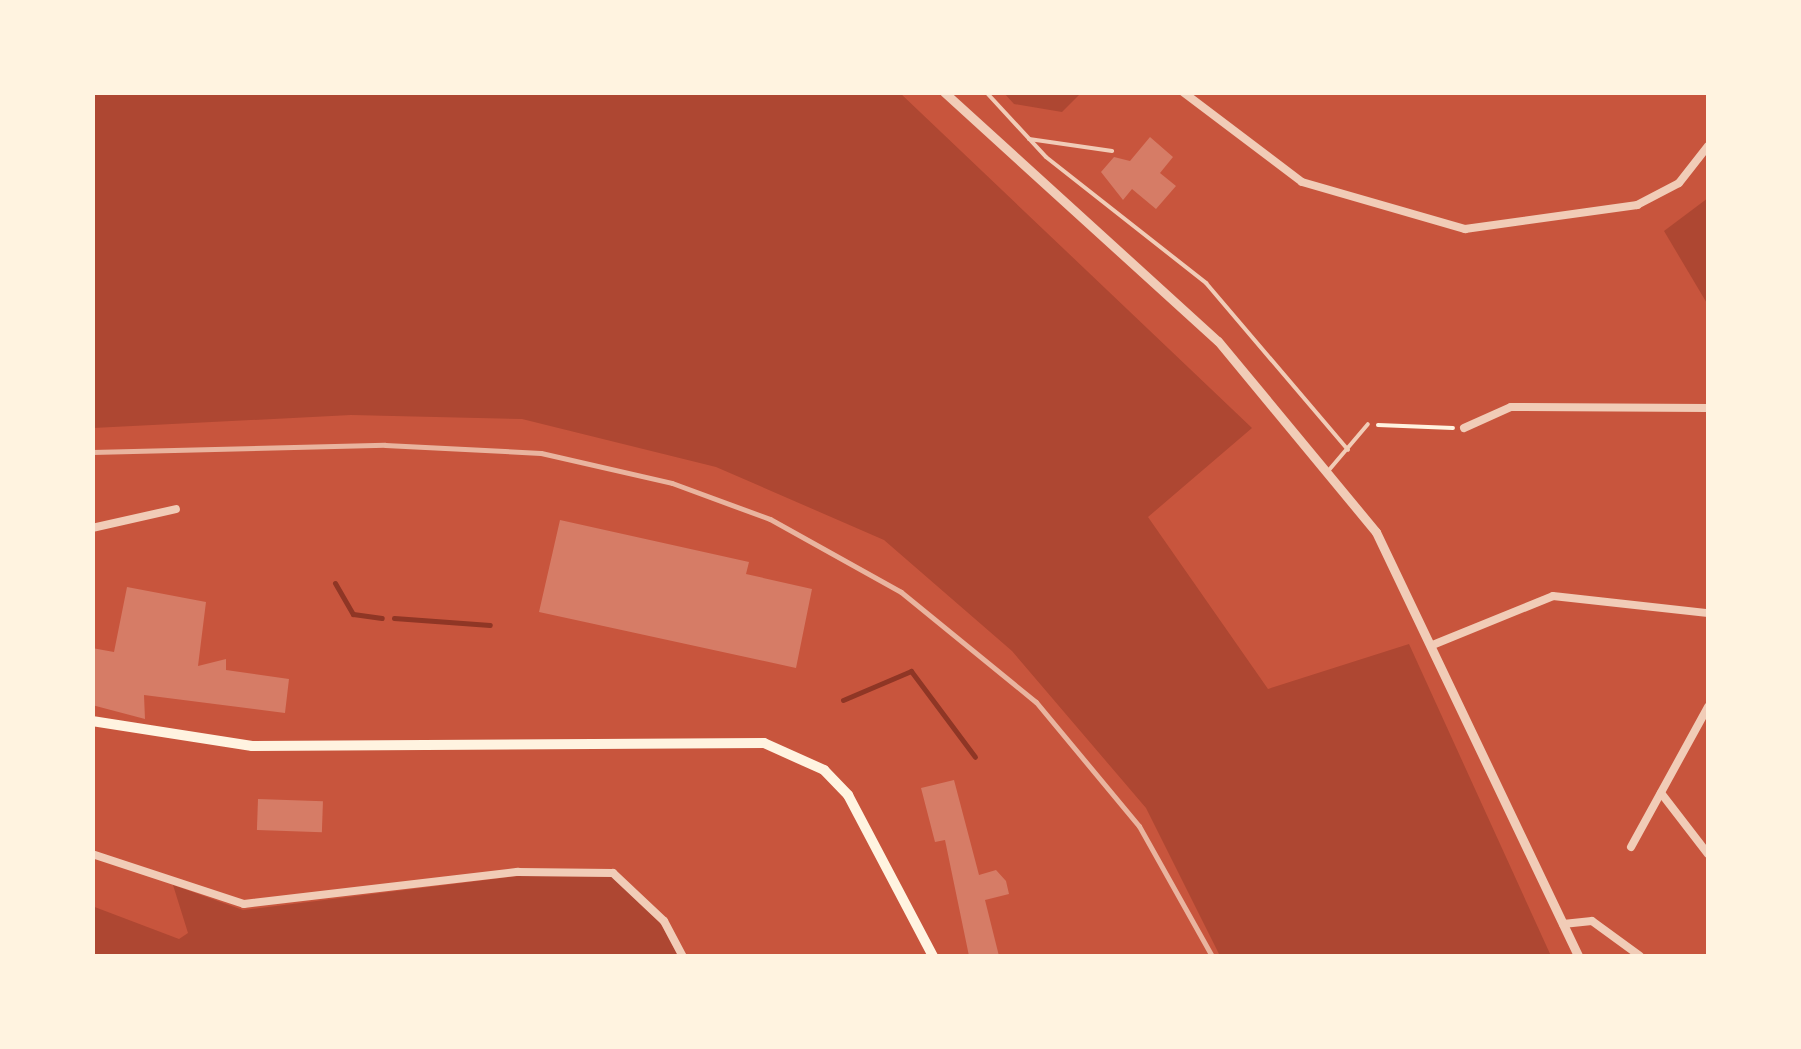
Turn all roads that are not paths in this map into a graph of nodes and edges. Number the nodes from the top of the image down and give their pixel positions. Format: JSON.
{"nodes":[{"id":1,"x":944,"y":92,"type":"edge"},
{"id":2,"x":986,"y":92,"type":"edge"},
{"id":3,"x":1184,"y":92,"type":"edge"},
{"id":4,"x":1029,"y":138,"type":"junction"},
{"id":5,"x":1708,"y":146,"type":"edge"},
{"id":6,"x":1112,"y":151,"type":"dead end"},
{"id":7,"x":1708,"y":408,"type":"edge"},
{"id":8,"x":1368,"y":424,"type":"road end"},
{"id":9,"x":1464,"y":428,"type":"road end"},
{"id":10,"x":1348,"y":450,"type":"junction"},
{"id":11,"x":1329,"y":470,"type":"junction"},
{"id":12,"x":176,"y":509,"type":"dead end"},
{"id":13,"x":92,"y":528,"type":"edge"},
{"id":14,"x":1708,"y":612,"type":"edge"},
{"id":15,"x":1435,"y":644,"type":"junction"},
{"id":16,"x":1708,"y":707,"type":"edge"},
{"id":17,"x":92,"y":721,"type":"edge"},
{"id":18,"x":1661,"y":793,"type":"junction"},
{"id":19,"x":1630,"y":847,"type":"dead end"},
{"id":20,"x":92,"y":854,"type":"edge"},
{"id":21,"x":1708,"y":854,"type":"edge"},
{"id":22,"x":1564,"y":924,"type":"junction"},
{"id":23,"x":683,"y":956,"type":"edge"},
{"id":24,"x":933,"y":956,"type":"edge"},
{"id":25,"x":1578,"y":956,"type":"edge"},
{"id":26,"x":1640,"y":956,"type":"edge"}],
"edges":[{"from":1,"to":11,"type":"street"},
{"from":2,"to":4,"type":"lane"},
{"from":3,"to":5,"type":"street"},
{"from":4,"to":6,"type":"lane"},
{"from":4,"to":10,"type":"lane"},
{"from":7,"to":9,"type":"street"},
{"from":8,"to":10,"type":"lane"},
{"from":10,"to":11,"type":"lane"},
{"from":11,"to":15,"type":"street"},
{"from":12,"to":13,"type":"street"},
{"from":14,"to":15,"type":"street"},
{"from":15,"to":22,"type":"street"},
{"from":16,"to":18,"type":"street"},
{"from":17,"to":24,"type":"main road"},
{"from":18,"to":19,"type":"street"},
{"from":18,"to":21,"type":"street"},
{"from":20,"to":23,"type":"street"},
{"from":22,"to":25,"type":"street"},
{"from":22,"to":26,"type":"street"}]}
